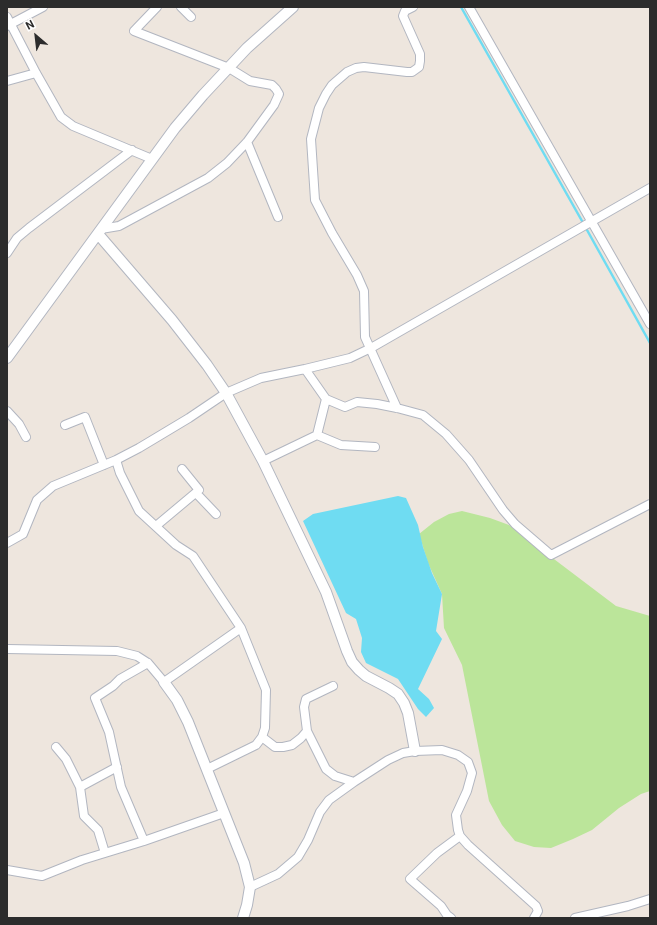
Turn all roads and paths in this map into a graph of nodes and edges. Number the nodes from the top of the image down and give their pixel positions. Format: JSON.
{"nodes":[{"id":1,"x":43,"y":7,"type":"edge"},
{"id":2,"x":157,"y":7,"type":"edge"},
{"id":3,"x":181,"y":7,"type":"edge"},
{"id":4,"x":293,"y":7,"type":"edge"},
{"id":5,"x":413,"y":7,"type":"edge"},
{"id":6,"x":470,"y":7,"type":"edge"},
{"id":7,"x":191,"y":17,"type":"dead end"},
{"id":8,"x":8,"y":22,"type":"edge"},
{"id":9,"x":229,"y":68,"type":"junction"},
{"id":10,"x":36,"y":73,"type":"junction"},
{"id":11,"x":7,"y":81,"type":"edge"},
{"id":12,"x":247,"y":142,"type":"junction"},
{"id":13,"x":132,"y":150,"type":"junction"},
{"id":14,"x":152,"y":159,"type":"junction"},
{"id":15,"x":650,"y":188,"type":"edge"},
{"id":16,"x":278,"y":217,"type":"dead end"},
{"id":17,"x":592,"y":221,"type":"junction"},
{"id":18,"x":99,"y":231,"type":"junction"},
{"id":19,"x":7,"y":253,"type":"edge"},
{"id":20,"x":650,"y":324,"type":"edge"},
{"id":21,"x":371,"y":348,"type":"junction"},
{"id":22,"x":7,"y":358,"type":"edge"},
{"id":23,"x":305,"y":369,"type":"junction"},
{"id":24,"x":226,"y":393,"type":"junction"},
{"id":25,"x":326,"y":399,"type":"junction"},
{"id":26,"x":397,"y":408,"type":"junction"},
{"id":27,"x":7,"y":411,"type":"edge"},
{"id":28,"x":65,"y":425,"type":"dead end"},
{"id":29,"x":318,"y":435,"type":"junction"},
{"id":30,"x":26,"y":437,"type":"dead end"},
{"id":31,"x":375,"y":447,"type":"dead end"},
{"id":32,"x":116,"y":460,"type":"junction"},
{"id":33,"x":263,"y":461,"type":"junction"},
{"id":34,"x":104,"y":465,"type":"junction"},
{"id":35,"x":182,"y":469,"type":"dead end"},
{"id":36,"x":196,"y":493,"type":"junction"},
{"id":37,"x":650,"y":504,"type":"edge"},
{"id":38,"x":216,"y":514,"type":"dead end"},
{"id":39,"x":156,"y":526,"type":"junction"},
{"id":40,"x":7,"y":543,"type":"edge"},
{"id":41,"x":241,"y":628,"type":"junction"},
{"id":42,"x":7,"y":649,"type":"edge"},
{"id":43,"x":148,"y":663,"type":"junction"},
{"id":44,"x":164,"y":682,"type":"junction"},
{"id":45,"x":333,"y":686,"type":"dead end"},
{"id":46,"x":307,"y":731,"type":"junction"},
{"id":47,"x":262,"y":737,"type":"junction"},
{"id":48,"x":56,"y":747,"type":"dead end"},
{"id":49,"x":415,"y":751,"type":"junction"},
{"id":50,"x":117,"y":767,"type":"junction"},
{"id":51,"x":207,"y":769,"type":"junction"},
{"id":52,"x":354,"y":782,"type":"junction"},
{"id":53,"x":80,"y":787,"type":"junction"},
{"id":54,"x":224,"y":813,"type":"junction"},
{"id":55,"x":460,"y":836,"type":"junction"},
{"id":56,"x":144,"y":841,"type":"junction"},
{"id":57,"x":105,"y":853,"type":"junction"},
{"id":58,"x":7,"y":870,"type":"edge"},
{"id":59,"x":250,"y":887,"type":"junction"},
{"id":60,"x":650,"y":899,"type":"edge"},
{"id":61,"x":243,"y":918,"type":"edge"},
{"id":62,"x":451,"y":918,"type":"edge"},
{"id":63,"x":534,"y":918,"type":"edge"},
{"id":64,"x":575,"y":918,"type":"edge"}],
"edges":[{"from":1,"to":8,"type":"street"},
{"from":2,"to":9,"type":"street"},
{"from":3,"to":7,"type":"street"},
{"from":4,"to":9,"type":"street"},
{"from":5,"to":21,"type":"street"},
{"from":6,"to":17,"type":"street"},
{"from":8,"to":10,"type":"street"},
{"from":9,"to":12,"type":"street"},
{"from":9,"to":14,"type":"street"},
{"from":10,"to":11,"type":"street"},
{"from":10,"to":13,"type":"street"},
{"from":12,"to":16,"type":"street"},
{"from":12,"to":18,"type":"street"},
{"from":13,"to":14,"type":"street"},
{"from":13,"to":19,"type":"street"},
{"from":14,"to":18,"type":"street"},
{"from":15,"to":17,"type":"street"},
{"from":17,"to":20,"type":"street"},
{"from":17,"to":21,"type":"street"},
{"from":18,"to":22,"type":"street"},
{"from":18,"to":24,"type":"street"},
{"from":21,"to":23,"type":"street"},
{"from":21,"to":26,"type":"street"},
{"from":23,"to":24,"type":"street"},
{"from":23,"to":25,"type":"street"},
{"from":24,"to":32,"type":"street"},
{"from":24,"to":33,"type":"street"},
{"from":25,"to":26,"type":"street"},
{"from":25,"to":29,"type":"street"},
{"from":26,"to":37,"type":"street"},
{"from":27,"to":30,"type":"street"},
{"from":28,"to":34,"type":"street"},
{"from":29,"to":31,"type":"street"},
{"from":29,"to":33,"type":"street"},
{"from":32,"to":34,"type":"street"},
{"from":32,"to":39,"type":"street"},
{"from":33,"to":49,"type":"street"},
{"from":34,"to":40,"type":"street"},
{"from":35,"to":36,"type":"street"},
{"from":36,"to":38,"type":"street"},
{"from":36,"to":39,"type":"street"},
{"from":39,"to":41,"type":"street"},
{"from":41,"to":44,"type":"street"},
{"from":41,"to":47,"type":"street"},
{"from":42,"to":43,"type":"street"},
{"from":43,"to":44,"type":"street"},
{"from":43,"to":50,"type":"street"},
{"from":44,"to":51,"type":"street"},
{"from":45,"to":46,"type":"street"},
{"from":46,"to":47,"type":"street"},
{"from":46,"to":52,"type":"street"},
{"from":47,"to":51,"type":"street"},
{"from":48,"to":53,"type":"street"},
{"from":49,"to":52,"type":"street"},
{"from":49,"to":55,"type":"street"},
{"from":50,"to":53,"type":"street"},
{"from":50,"to":56,"type":"street"},
{"from":51,"to":54,"type":"street"},
{"from":52,"to":59,"type":"street"},
{"from":53,"to":57,"type":"street"},
{"from":54,"to":56,"type":"street"},
{"from":54,"to":59,"type":"street"},
{"from":55,"to":62,"type":"street"},
{"from":55,"to":63,"type":"street"},
{"from":56,"to":57,"type":"street"},
{"from":57,"to":58,"type":"street"},
{"from":59,"to":61,"type":"street"},
{"from":60,"to":64,"type":"street"}]}
